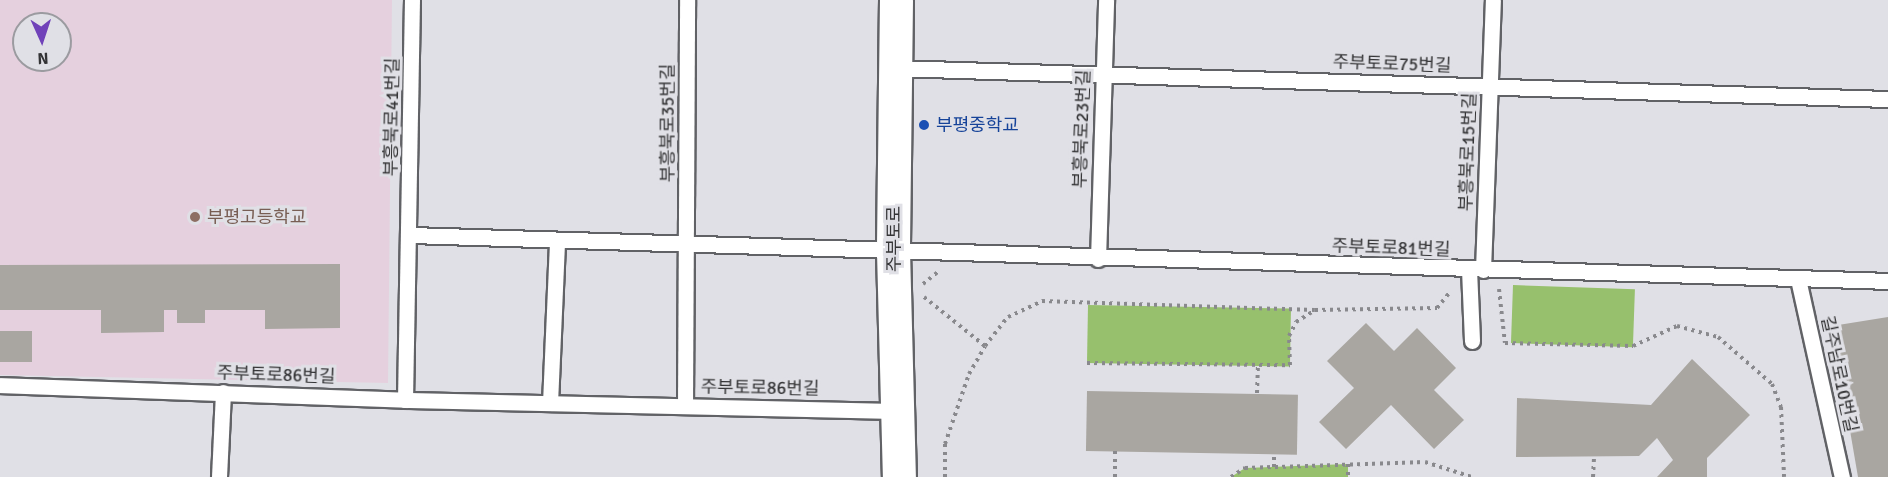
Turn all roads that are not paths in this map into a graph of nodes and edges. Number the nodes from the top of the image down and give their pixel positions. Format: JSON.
{"nodes":[{"id":1,"x":412,"y":0,"type":"edge"},
{"id":2,"x":687,"y":0,"type":"edge"},
{"id":3,"x":897,"y":0,"type":"edge"},
{"id":4,"x":1106,"y":0,"type":"edge"},
{"id":5,"x":1493,"y":0,"type":"edge"},
{"id":6,"x":895,"y":68,"type":"junction"},
{"id":7,"x":1103,"y":74,"type":"junction"},
{"id":8,"x":1490,"y":86,"type":"junction"},
{"id":9,"x":1888,"y":99,"type":"edge"},
{"id":10,"x":410,"y":235,"type":"junction"},
{"id":11,"x":557,"y":241,"type":"junction"},
{"id":12,"x":688,"y":246,"type":"junction"},
{"id":13,"x":893,"y":251,"type":"junction"},
{"id":14,"x":1098,"y":259,"type":"junction"},
{"id":15,"x":1483,"y":270,"type":"junction"},
{"id":16,"x":1798,"y":279,"type":"junction"},
{"id":17,"x":1888,"y":281,"type":"edge"},
{"id":18,"x":1472,"y":341,"type":"dead end"},
{"id":19,"x":0,"y":385,"type":"edge"},
{"id":20,"x":223,"y":392,"type":"junction"},
{"id":21,"x":405,"y":400,"type":"junction"},
{"id":22,"x":550,"y":403,"type":"junction"},
{"id":23,"x":685,"y":406,"type":"junction"},
{"id":24,"x":898,"y":411,"type":"junction"},
{"id":25,"x":219,"y":477,"type":"edge"},
{"id":26,"x":899,"y":477,"type":"edge"},
{"id":27,"x":1842,"y":477,"type":"edge"}],
"edges":[{"from":1,"to":10,"type":"lane","name":"부흥북로41번길"},
{"from":2,"to":12,"type":"lane","name":"부흥북로35번길"},
{"from":3,"to":6,"type":"main road","name":"주부토로"},
{"from":4,"to":7,"type":"lane","name":"부흥북로23번길"},
{"from":5,"to":8,"type":"lane","name":"부흥북로15번길"},
{"from":6,"to":7,"type":"lane","name":"주부토로75번길"},
{"from":6,"to":13,"type":"main road","name":"주부토로"},
{"from":7,"to":8,"type":"lane","name":"주부토로75번길"},
{"from":7,"to":14,"type":"lane","name":"부흥북로23번길"},
{"from":8,"to":9,"type":"lane","name":"주부토로75번길"},
{"from":8,"to":15,"type":"lane","name":"부흥북로15번길"},
{"from":10,"to":11,"type":"lane"},
{"from":10,"to":21,"type":"lane","name":"부흥북로41번길"},
{"from":11,"to":12,"type":"lane"},
{"from":11,"to":22,"type":"lane"},
{"from":12,"to":13,"type":"lane","name":"주부토로81번길"},
{"from":12,"to":23,"type":"lane","name":"부흥북로35번길"},
{"from":13,"to":14,"type":"lane","name":"주부토로81번길"},
{"from":13,"to":24,"type":"main road","name":"주부토로"},
{"from":14,"to":15,"type":"lane","name":"주부토로81번길"},
{"from":15,"to":16,"type":"lane","name":"주부토로81번길"},
{"from":15,"to":18,"type":"lane","name":"부흥북로15번길"},
{"from":16,"to":17,"type":"lane","name":"주부토로81번길"},
{"from":16,"to":27,"type":"lane","name":"길주남로10번길"},
{"from":19,"to":20,"type":"lane","name":"주부토로86번길"},
{"from":20,"to":21,"type":"lane","name":"주부토로86번길"},
{"from":20,"to":25,"type":"lane"},
{"from":21,"to":22,"type":"lane","name":"주부토로86번길"},
{"from":22,"to":23,"type":"lane","name":"주부토로86번길"},
{"from":23,"to":24,"type":"lane","name":"주부토로86번길"},
{"from":24,"to":26,"type":"main road","name":"주부토로"}]}
